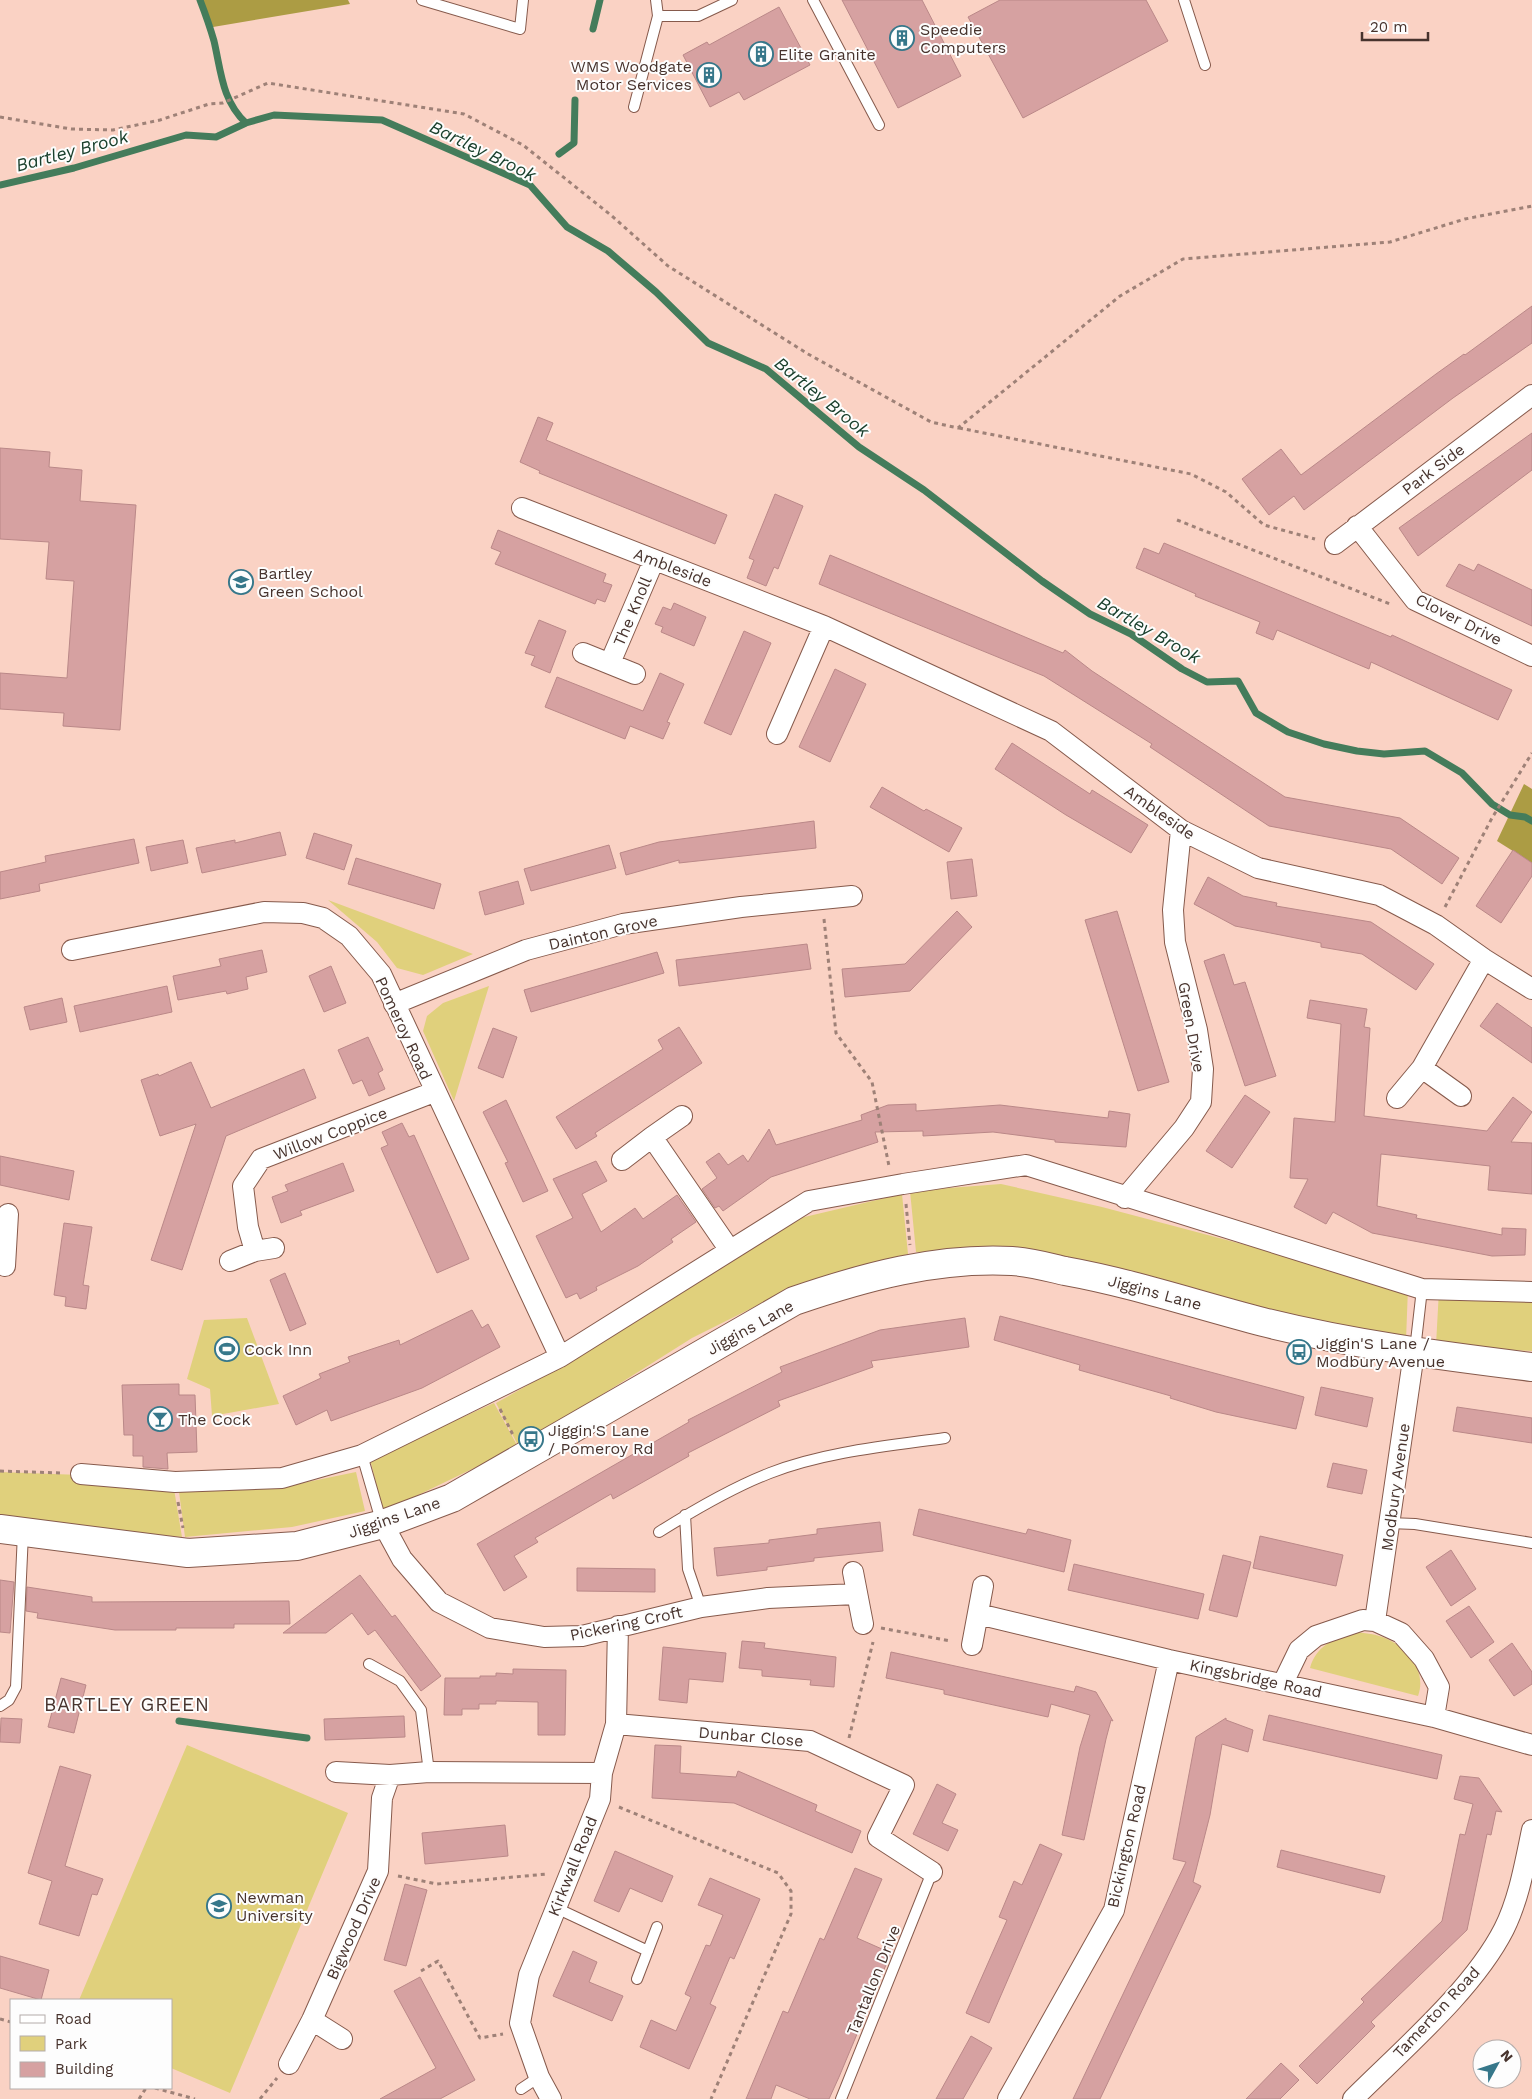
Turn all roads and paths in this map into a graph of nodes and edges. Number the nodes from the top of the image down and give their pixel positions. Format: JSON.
{"nodes":[{"id":1,"x":422,"y":0,"type":"edge"},
{"id":2,"x":523,"y":0,"type":"edge"},
{"id":3,"x":656,"y":0,"type":"edge"},
{"id":4,"x":732,"y":0,"type":"edge"},
{"id":5,"x":813,"y":0,"type":"edge"},
{"id":6,"x":1184,"y":0,"type":"edge"},
{"id":7,"x":658,"y":16,"type":"junction"},
{"id":8,"x":1205,"y":65,"type":"dead end"},
{"id":9,"x":634,"y":107,"type":"dead end"},
{"id":10,"x":0,"y":117,"type":"edge"},
{"id":11,"x":879,"y":125,"type":"dead end"},
{"id":12,"x":1532,"y":206,"type":"edge"},
{"id":13,"x":1532,"y":395,"type":"edge"},
{"id":14,"x":958,"y":428,"type":"junction"},
{"id":15,"x":522,"y":508,"type":"dead end"},
{"id":16,"x":1177,"y":520,"type":"dead end"},
{"id":17,"x":1357,"y":526,"type":"junction"},
{"id":18,"x":1335,"y":544,"type":"joint"},
{"id":19,"x":654,"y":560,"type":"junction"},
{"id":20,"x":1415,"y":600,"type":"junction"},
{"id":21,"x":824,"y":626,"type":"junction"},
{"id":22,"x":583,"y":653,"type":"dead end"},
{"id":23,"x":1532,"y":656,"type":"edge"},
{"id":24,"x":610,"y":663,"type":"junction"},
{"id":25,"x":635,"y":674,"type":"dead end"},
{"id":26,"x":777,"y":734,"type":"dead end"},
{"id":27,"x":1532,"y":752,"type":"edge"},
{"id":28,"x":1181,"y":830,"type":"junction"},
{"id":29,"x":852,"y":896,"type":"dead end"},
{"id":30,"x":822,"y":901,"type":"junction"},
{"id":31,"x":1436,"y":925,"type":"junction"},
{"id":32,"x":72,"y":950,"type":"dead end"},
{"id":33,"x":1484,"y":959,"type":"junction"},
{"id":34,"x":1532,"y":989,"type":"edge"},
{"id":35,"x":394,"y":1004,"type":"junction"},
{"id":36,"x":1422,"y":1068,"type":"junction"},
{"id":37,"x":434,"y":1092,"type":"junction"},
{"id":38,"x":1462,"y":1096,"type":"dead end"},
{"id":39,"x":1397,"y":1098,"type":"dead end"},
{"id":40,"x":682,"y":1116,"type":"dead end"},
{"id":41,"x":652,"y":1137,"type":"junction"},
{"id":42,"x":622,"y":1160,"type":"dead end"},
{"id":43,"x":903,"y":1184,"type":"junction"},
{"id":44,"x":1125,"y":1198,"type":"junction"},
{"id":45,"x":8,"y":1214,"type":"dead end"},
{"id":46,"x":3,"y":1240,"type":"edge"},
{"id":47,"x":730,"y":1249,"type":"junction"},
{"id":48,"x":230,"y":1260,"type":"dead end"},
{"id":49,"x":5,"y":1266,"type":"dead end"},
{"id":50,"x":913,"y":1268,"type":"junction"},
{"id":51,"x":1422,"y":1289,"type":"junction"},
{"id":52,"x":1532,"y":1292,"type":"edge"},
{"id":53,"x":1414,"y":1353,"type":"junction"},
{"id":54,"x":560,"y":1358,"type":"junction"},
{"id":55,"x":1532,"y":1367,"type":"edge"},
{"id":56,"x":492,"y":1393,"type":"junction"},
{"id":57,"x":945,"y":1438,"type":"dead end"},
{"id":58,"x":362,"y":1455,"type":"junction"},
{"id":59,"x":524,"y":1456,"type":"junction"},
{"id":60,"x":0,"y":1471,"type":"edge"},
{"id":61,"x":81,"y":1474,"type":"joint"},
{"id":62,"x":174,"y":1482,"type":"junction"},
{"id":63,"x":685,"y":1515,"type":"junction"},
{"id":64,"x":1390,"y":1523,"type":"junction"},
{"id":65,"x":383,"y":1524,"type":"junction"},
{"id":66,"x":12,"y":1531,"type":"edge"},
{"id":67,"x":659,"y":1532,"type":"dead end"},
{"id":68,"x":1532,"y":1543,"type":"edge"},
{"id":69,"x":188,"y":1554,"type":"junction"},
{"id":70,"x":852,"y":1572,"type":"dead end"},
{"id":71,"x":983,"y":1586,"type":"dead end"},
{"id":72,"x":856,"y":1594,"type":"junction"},
{"id":73,"x":701,"y":1608,"type":"junction"},
{"id":74,"x":978,"y":1614,"type":"junction"},
{"id":75,"x":1375,"y":1621,"type":"junction"},
{"id":76,"x":870,"y":1625,"type":"junction"},
{"id":77,"x":618,"y":1626,"type":"junction"},
{"id":78,"x":972,"y":1645,"type":"joint"},
{"id":79,"x":1169,"y":1660,"type":"junction"},
{"id":80,"x":369,"y":1664,"type":"dead end"},
{"id":81,"x":1283,"y":1683,"type":"junction"},
{"id":82,"x":0,"y":1706,"type":"edge"},
{"id":83,"x":1434,"y":1717,"type":"junction"},
{"id":84,"x":616,"y":1724,"type":"junction"},
{"id":85,"x":1532,"y":1745,"type":"edge"},
{"id":86,"x":844,"y":1758,"type":"junction"},
{"id":87,"x":336,"y":1772,"type":"dead end"},
{"id":88,"x":429,"y":1772,"type":"junction"},
{"id":89,"x":602,"y":1773,"type":"junction"},
{"id":90,"x":390,"y":1775,"type":"junction"},
{"id":91,"x":600,"y":1799,"type":"junction"},
{"id":92,"x":1532,"y":1830,"type":"edge"},
{"id":93,"x":378,"y":1871,"type":"junction"},
{"id":94,"x":932,"y":1872,"type":"joint"},
{"id":95,"x":547,"y":1874,"type":"dead end"},
{"id":96,"x":554,"y":1907,"type":"junction"},
{"id":97,"x":657,"y":1927,"type":"dead end"},
{"id":98,"x":648,"y":1951,"type":"junction"},
{"id":99,"x":421,"y":1971,"type":"dead end"},
{"id":100,"x":637,"y":1979,"type":"dead end"},
{"id":101,"x":312,"y":2020,"type":"junction"},
{"id":102,"x":507,"y":2034,"type":"dead end"},
{"id":103,"x":342,"y":2039,"type":"dead end"},
{"id":104,"x":289,"y":2064,"type":"dead end"},
{"id":105,"x":539,"y":2077,"type":"junction"},
{"id":106,"x":159,"y":2089,"type":"edge"},
{"id":107,"x":522,"y":2089,"type":"dead end"},
{"id":108,"x":195,"y":2099,"type":"edge"},
{"id":109,"x":550,"y":2099,"type":"edge"},
{"id":110,"x":711,"y":2099,"type":"edge"},
{"id":111,"x":841,"y":2099,"type":"edge"},
{"id":112,"x":1008,"y":2099,"type":"edge"},
{"id":113,"x":1353,"y":2099,"type":"edge"}],
"edges":[{"from":1,"to":2,"type":"lane"},
{"from":3,"to":7,"type":"lane"},
{"from":4,"to":7,"type":"lane"},
{"from":5,"to":11,"type":"lane"},
{"from":6,"to":8,"type":"lane"},
{"from":7,"to":9,"type":"lane"},
{"from":10,"to":14,"type":"path"},
{"from":12,"to":14,"type":"path"},
{"from":13,"to":17,"type":"street","name":"Park Side"},
{"from":14,"to":18,"type":"path"},
{"from":15,"to":19,"type":"street","name":"Ambleside"},
{"from":16,"to":20,"type":"path"},
{"from":17,"to":18,"type":"street","name":"Park Side"},
{"from":17,"to":20,"type":"street","name":"Clover Drive"},
{"from":19,"to":21,"type":"street","name":"Ambleside"},
{"from":19,"to":24,"type":"street","name":"The Knoll"},
{"from":20,"to":23,"type":"street","name":"Clover Drive"},
{"from":21,"to":26,"type":"street"},
{"from":21,"to":28,"type":"street","name":"Ambleside"},
{"from":22,"to":24,"type":"street","name":"The Knoll"},
{"from":24,"to":25,"type":"street","name":"The Knoll"},
{"from":27,"to":31,"type":"path"},
{"from":28,"to":31,"type":"street","name":"Ambleside"},
{"from":28,"to":44,"type":"street","name":"Green Drive"},
{"from":29,"to":30,"type":"street","name":"Dainton Grove"},
{"from":30,"to":35,"type":"street","name":"Dainton Grove"},
{"from":30,"to":43,"type":"path"},
{"from":31,"to":33,"type":"street","name":"Ambleside"},
{"from":32,"to":35,"type":"street","name":"Pomeroy Road"},
{"from":33,"to":34,"type":"street","name":"Ambleside"},
{"from":33,"to":36,"type":"street"},
{"from":35,"to":37,"type":"street","name":"Pomeroy Road"},
{"from":36,"to":38,"type":"street"},
{"from":36,"to":39,"type":"street"},
{"from":37,"to":48,"type":"street","name":"Willow Coppice"},
{"from":37,"to":54,"type":"street","name":"Pomeroy Road"},
{"from":40,"to":41,"type":"street"},
{"from":41,"to":42,"type":"street"},
{"from":41,"to":47,"type":"street"},
{"from":43,"to":44,"type":"street"},
{"from":43,"to":47,"type":"street"},
{"from":43,"to":50,"type":"path"},
{"from":44,"to":51,"type":"street"},
{"from":45,"to":46,"type":"street"},
{"from":46,"to":49,"type":"street"},
{"from":47,"to":54,"type":"street"},
{"from":50,"to":53,"type":"street","name":"Jiggins Lane"},
{"from":50,"to":59,"type":"street","name":"Jiggins Lane"},
{"from":51,"to":52,"type":"street"},
{"from":51,"to":53,"type":"lane"},
{"from":53,"to":55,"type":"street","name":"Jiggins Lane"},
{"from":53,"to":64,"type":"street","name":"Modbury Avenue"},
{"from":54,"to":56,"type":"street"},
{"from":56,"to":58,"type":"street"},
{"from":56,"to":59,"type":"path"},
{"from":57,"to":63,"type":"lane"},
{"from":58,"to":62,"type":"street"},
{"from":58,"to":65,"type":"lane"},
{"from":59,"to":65,"type":"street","name":"Jiggins Lane"},
{"from":60,"to":61,"type":"path"},
{"from":61,"to":62,"type":"street"},
{"from":62,"to":69,"type":"path"},
{"from":63,"to":67,"type":"lane"},
{"from":63,"to":73,"type":"lane"},
{"from":64,"to":68,"type":"lane"},
{"from":64,"to":75,"type":"street","name":"Modbury Avenue"},
{"from":65,"to":69,"type":"street","name":"Jiggins Lane"},
{"from":65,"to":77,"type":"street","name":"Pickering Croft"},
{"from":66,"to":69,"type":"street","name":"Jiggins Lane"},
{"from":66,"to":82,"type":"lane"},
{"from":70,"to":72,"type":"street"},
{"from":71,"to":74,"type":"street"},
{"from":72,"to":73,"type":"street","name":"Pickering Croft"},
{"from":72,"to":76,"type":"street"},
{"from":73,"to":77,"type":"street","name":"Pickering Croft"},
{"from":74,"to":78,"type":"street"},
{"from":74,"to":79,"type":"street","name":"Kingsbridge Road"},
{"from":75,"to":81,"type":"street"},
{"from":75,"to":83,"type":"street"},
{"from":76,"to":78,"type":"path"},
{"from":76,"to":86,"type":"path"},
{"from":77,"to":84,"type":"street","name":"Kirkwall Road"},
{"from":79,"to":81,"type":"street","name":"Kingsbridge Road"},
{"from":79,"to":112,"type":"street","name":"Bickington Road"},
{"from":80,"to":88,"type":"lane"},
{"from":81,"to":83,"type":"street","name":"Kingsbridge Road"},
{"from":83,"to":85,"type":"street","name":"Kingsbridge Road"},
{"from":84,"to":86,"type":"street","name":"Dunbar Close"},
{"from":84,"to":89,"type":"street","name":"Kirkwall Road"},
{"from":86,"to":94,"type":"street","name":"Dunbar Close"},
{"from":87,"to":90,"type":"street"},
{"from":88,"to":89,"type":"street"},
{"from":88,"to":90,"type":"street"},
{"from":89,"to":91,"type":"street","name":"Kirkwall Road"},
{"from":90,"to":93,"type":"street","name":"Bigwood Drive"},
{"from":91,"to":96,"type":"street","name":"Kirkwall Road"},
{"from":91,"to":110,"type":"path"},
{"from":92,"to":113,"type":"street","name":"Tamerton Road"},
{"from":93,"to":95,"type":"path"},
{"from":93,"to":101,"type":"street","name":"Bigwood Drive"},
{"from":94,"to":111,"type":"lane","name":"Tantallon Drive"},
{"from":96,"to":98,"type":"lane"},
{"from":96,"to":105,"type":"street","name":"Kirkwall Road"},
{"from":97,"to":98,"type":"lane"},
{"from":98,"to":100,"type":"lane"},
{"from":99,"to":102,"type":"path"},
{"from":101,"to":103,"type":"street"},
{"from":101,"to":104,"type":"street","name":"Bigwood Drive"},
{"from":105,"to":107,"type":"lane"},
{"from":105,"to":109,"type":"street","name":"Kirkwall Road"},
{"from":106,"to":108,"type":"path"}]}
